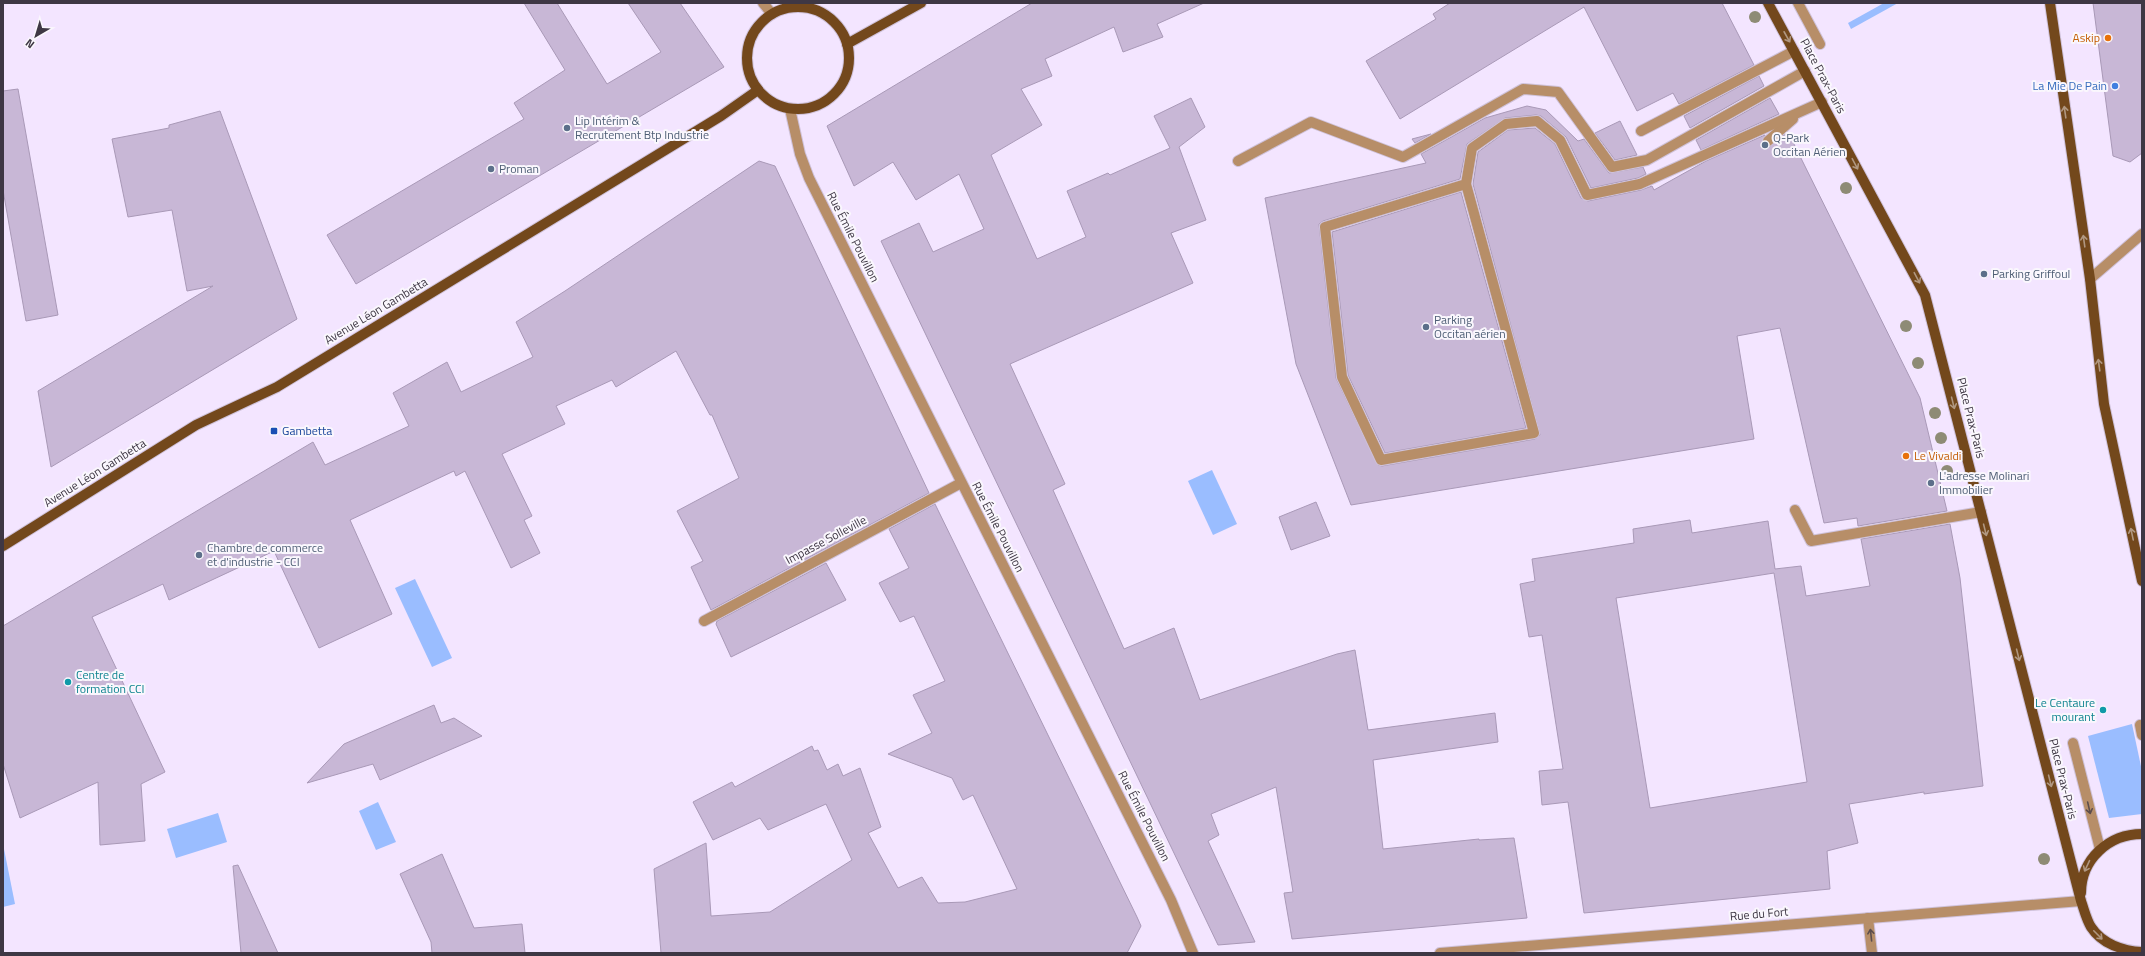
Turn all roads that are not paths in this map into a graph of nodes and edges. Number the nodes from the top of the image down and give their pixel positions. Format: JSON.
{"nodes":[{"id":1,"x":763,"y":3,"type":"edge"},
{"id":2,"x":921,"y":3,"type":"edge"},
{"id":3,"x":1768,"y":3,"type":"edge"},
{"id":4,"x":1798,"y":3,"type":"edge"},
{"id":5,"x":2050,"y":3,"type":"edge"},
{"id":6,"x":772,"y":14,"type":"junction"},
{"id":7,"x":847,"y":44,"type":"junction"},
{"id":8,"x":1820,"y":44,"type":"dead end"},
{"id":9,"x":1794,"y":50,"type":"junction"},
{"id":10,"x":1805,"y":71,"type":"junction"},
{"id":11,"x":758,"y":90,"type":"junction"},
{"id":12,"x":1822,"y":102,"type":"junction"},
{"id":13,"x":790,"y":109,"type":"junction"},
{"id":14,"x":1799,"y":113,"type":"junction"},
{"id":15,"x":1641,"y":131,"type":"dead end"},
{"id":16,"x":1768,"y":141,"type":"dead end"},
{"id":17,"x":1238,"y":161,"type":"dead end"},
{"id":18,"x":1466,"y":184,"type":"junction"},
{"id":19,"x":2142,"y":234,"type":"edge"},
{"id":20,"x":2090,"y":279,"type":"junction"},
{"id":21,"x":961,"y":483,"type":"junction"},
{"id":22,"x":1795,"y":510,"type":"dead end"},
{"id":23,"x":1981,"y":512,"type":"junction"},
{"id":24,"x":3,"y":546,"type":"edge"},
{"id":25,"x":2141,"y":576,"type":"edge"},
{"id":26,"x":704,"y":621,"type":"dead end"},
{"id":27,"x":2073,"y":743,"type":"dead end"},
{"id":28,"x":2142,"y":834,"type":"edge"},
{"id":29,"x":2100,"y":848,"type":"junction"},
{"id":30,"x":2081,"y":901,"type":"junction"},
{"id":31,"x":1868,"y":918,"type":"junction"},
{"id":32,"x":1563,"y":948,"type":"edge"},
{"id":33,"x":2142,"y":952,"type":"edge"},
{"id":34,"x":1193,"y":953,"type":"edge"},
{"id":35,"x":1440,"y":953,"type":"edge"},
{"id":36,"x":1872,"y":953,"type":"edge"}],
"edges":[{"from":1,"to":6,"type":"street"},
{"from":2,"to":7,"type":"main road"},
{"from":3,"to":9,"type":"main road","name":"Place Prax-Paris","one_way":true},
{"from":4,"to":8,"type":"street"},
{"from":20,"to":5,"type":"main road","one_way":true},
{"from":6,"to":7,"type":"main road"},
{"from":6,"to":11,"type":"main road"},
{"from":7,"to":13,"type":"main road"},
{"from":9,"to":10,"type":"main road","name":"Place Prax-Paris"},
{"from":9,"to":15,"type":"street"},
{"from":10,"to":12,"type":"main road","name":"Place Prax-Paris"},
{"from":10,"to":17,"type":"street"},
{"from":11,"to":13,"type":"main road"},
{"from":11,"to":24,"type":"main road","name":"Avenue Léon Gambetta"},
{"from":12,"to":14,"type":"street"},
{"from":12,"to":23,"type":"main road","name":"Place Prax-Paris","one_way":true},
{"from":13,"to":21,"type":"street","name":"Rue Émile Pouvillon"},
{"from":14,"to":16,"type":"street"},
{"from":14,"to":18,"type":"street"},
{"from":18,"to":18,"type":"street"},
{"from":19,"to":20,"type":"street"},
{"from":25,"to":20,"type":"main road","one_way":true},
{"from":21,"to":26,"type":"street","name":"Impasse Solleville"},
{"from":21,"to":34,"type":"street","name":"Rue Émile Pouvillon"},
{"from":22,"to":23,"type":"street"},
{"from":23,"to":30,"type":"main road","name":"Place Prax-Paris","one_way":true},
{"from":27,"to":29,"type":"street","one_way":true},
{"from":28,"to":29,"type":"main road"},
{"from":29,"to":30,"type":"main road","one_way":true},
{"from":30,"to":31,"type":"street","name":"Rue du Fort"},
{"from":30,"to":33,"type":"main road","name":"Place Prax-Paris","one_way":true},
{"from":31,"to":32,"type":"street","name":"Rue du Fort"},
{"from":36,"to":31,"type":"street","one_way":true},
{"from":32,"to":35,"type":"street","name":"Rue du Fort"}]}
